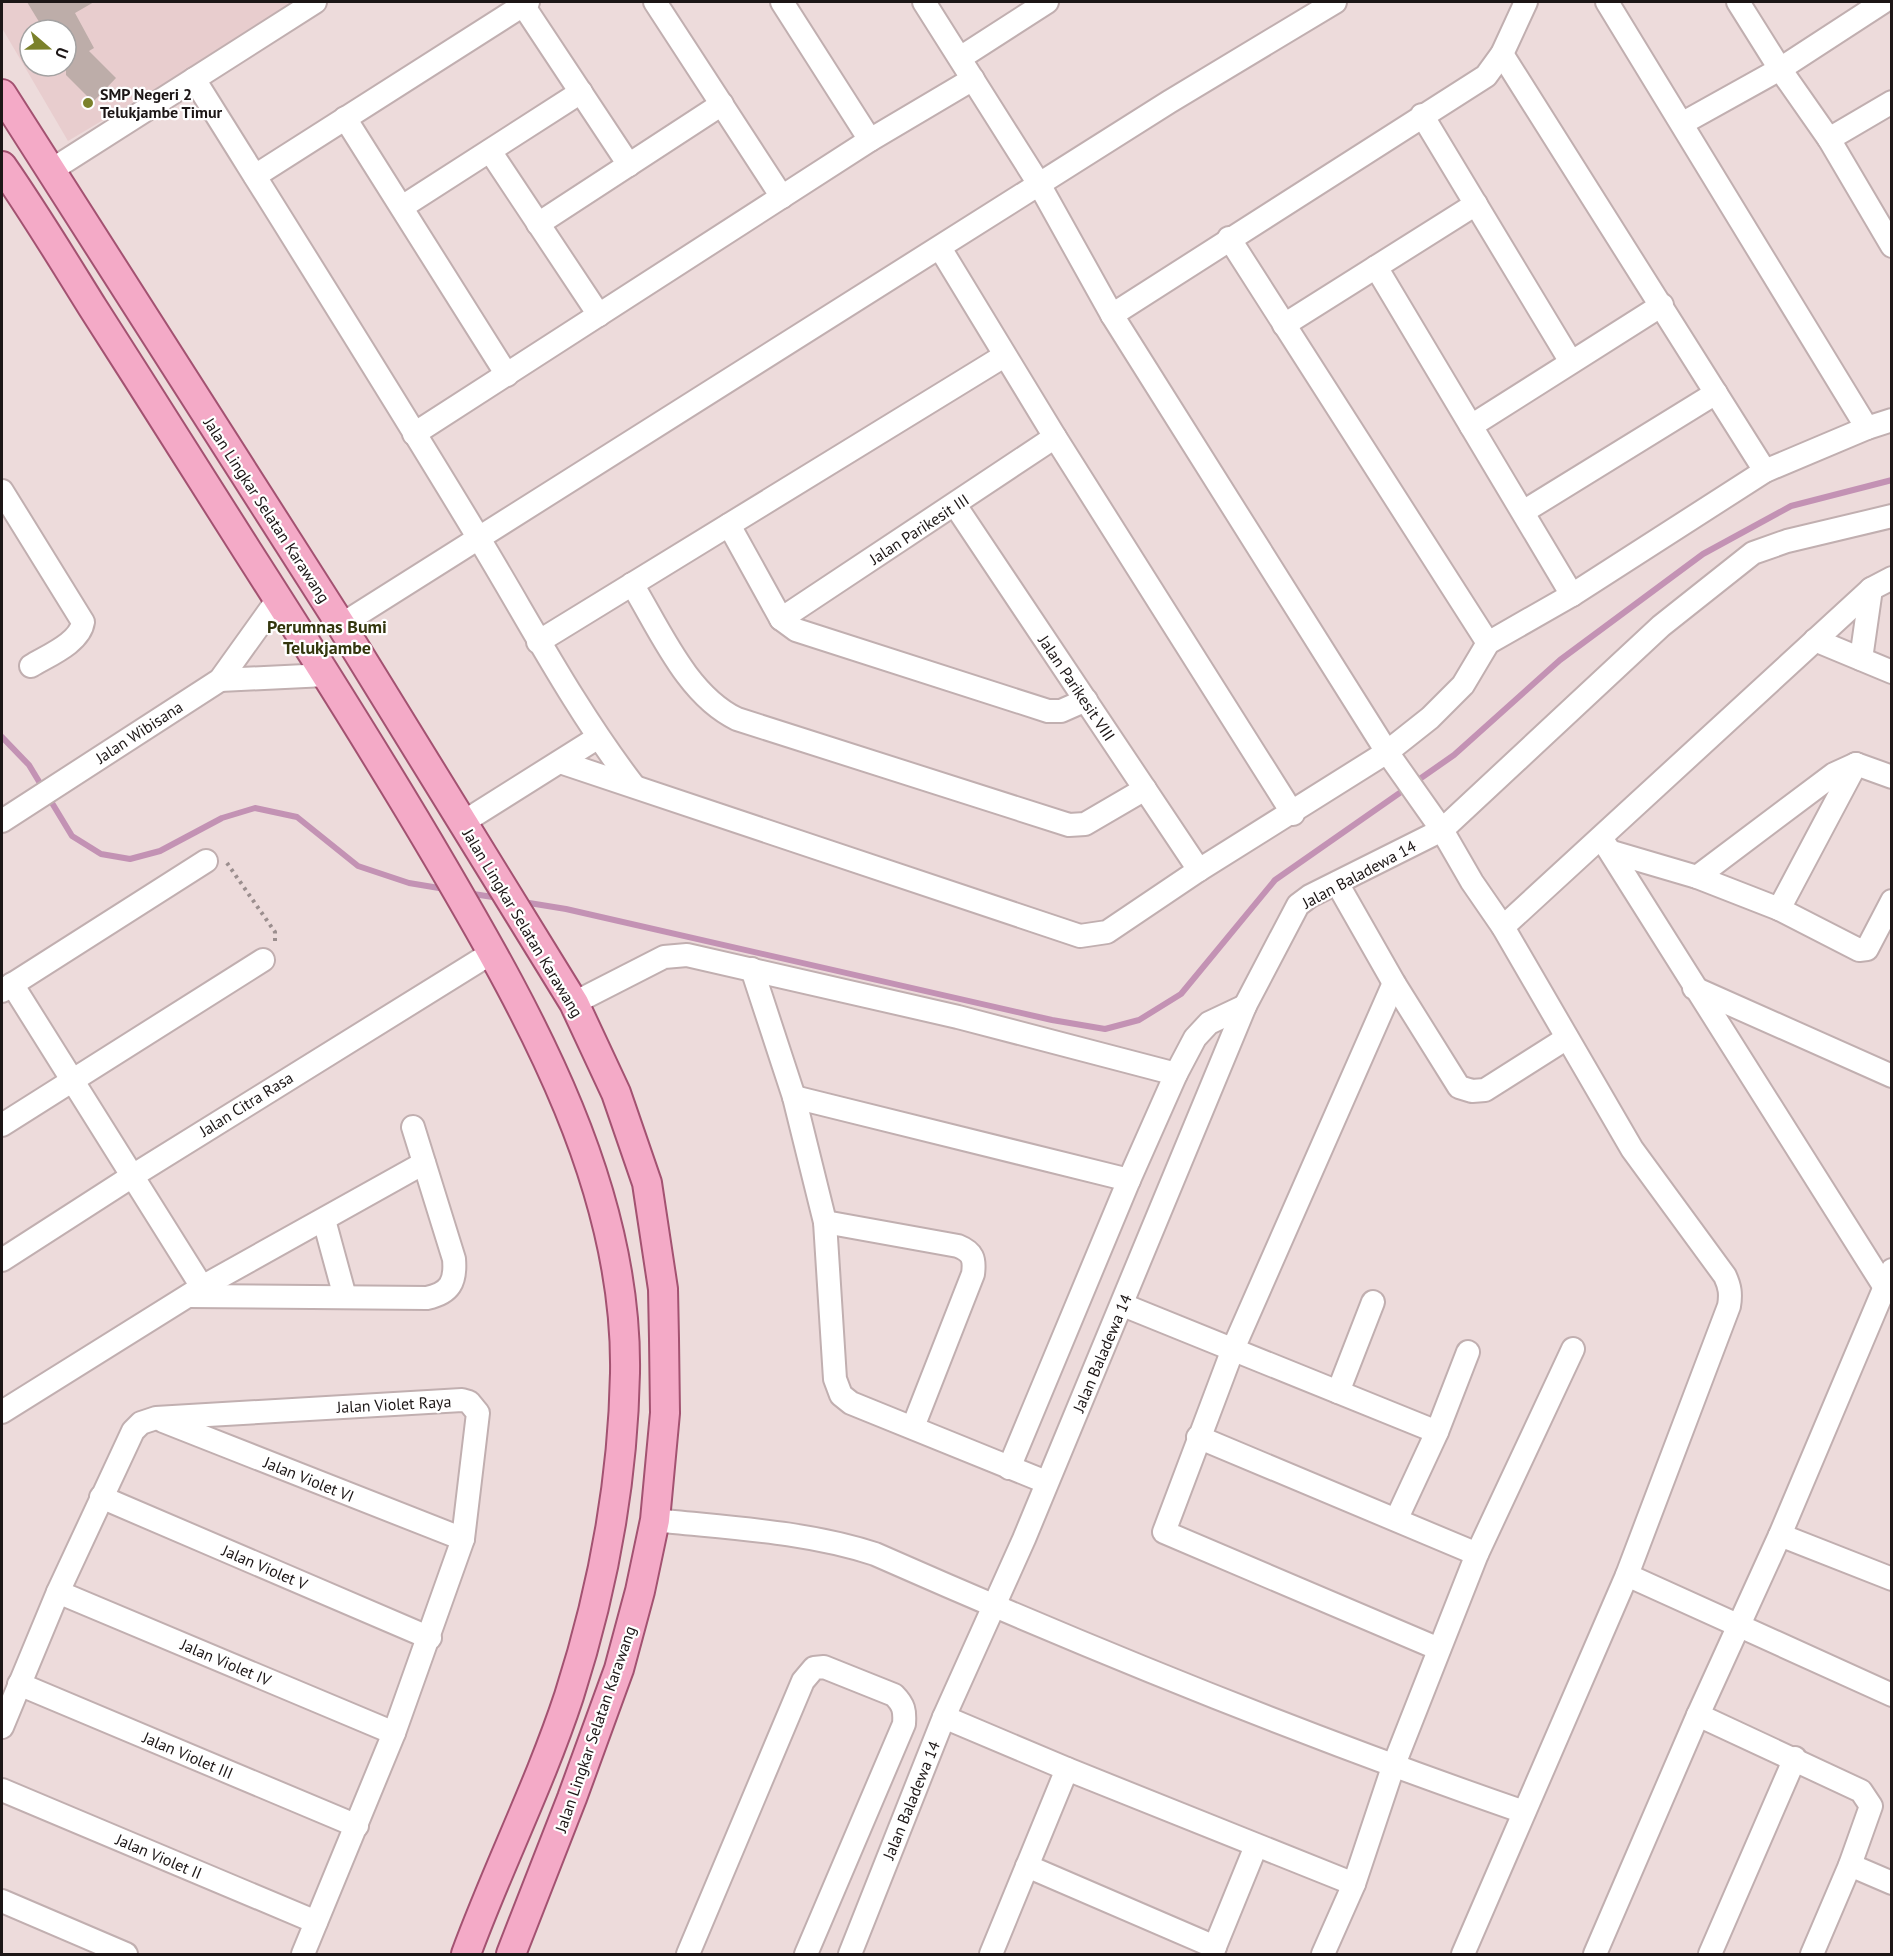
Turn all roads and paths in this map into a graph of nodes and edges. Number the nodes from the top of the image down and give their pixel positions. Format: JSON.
{"nodes":[{"id":1,"x":315,"y":2,"type":"edge"},
{"id":2,"x":655,"y":2,"type":"edge"},
{"id":3,"x":782,"y":2,"type":"edge"},
{"id":4,"x":924,"y":2,"type":"edge"},
{"id":5,"x":1047,"y":2,"type":"edge"},
{"id":6,"x":1335,"y":2,"type":"edge"},
{"id":7,"x":1526,"y":2,"type":"edge"},
{"id":8,"x":1607,"y":2,"type":"edge"},
{"id":9,"x":1738,"y":2,"type":"edge"},
{"id":10,"x":1883,"y":2,"type":"edge"},
{"id":11,"x":526,"y":3,"type":"edge"},
{"id":12,"x":1502,"y":54,"type":"junction"},
{"id":13,"x":960,"y":58,"type":"junction"},
{"id":14,"x":1780,"y":69,"type":"junction"},
{"id":15,"x":194,"y":79,"type":"junction"},
{"id":16,"x":973,"y":79,"type":"junction"},
{"id":17,"x":581,"y":92,"type":"junction"},
{"id":18,"x":2,"y":94,"type":"edge"},
{"id":19,"x":1892,"y":102,"type":"edge"},
{"id":20,"x":722,"y":104,"type":"junction"},
{"id":21,"x":1422,"y":115,"type":"junction"},
{"id":22,"x":345,"y":118,"type":"junction"},
{"id":23,"x":1683,"y":123,"type":"junction"},
{"id":24,"x":1829,"y":139,"type":"junction"},
{"id":25,"x":870,"y":140,"type":"junction"},
{"id":26,"x":490,"y":151,"type":"junction"},
{"id":27,"x":629,"y":165,"type":"junction"},
{"id":28,"x":2,"y":166,"type":"edge"},
{"id":29,"x":50,"y":171,"type":"junction"},
{"id":30,"x":255,"y":176,"type":"junction"},
{"id":31,"x":1039,"y":184,"type":"junction"},
{"id":32,"x":10,"y":194,"type":"edge"},
{"id":33,"x":782,"y":197,"type":"junction"},
{"id":34,"x":1476,"y":204,"type":"junction"},
{"id":35,"x":402,"y":207,"type":"junction"},
{"id":36,"x":538,"y":224,"type":"junction"},
{"id":37,"x":1229,"y":238,"type":"junction"},
{"id":38,"x":1892,"y":246,"type":"edge"},
{"id":39,"x":940,"y":248,"type":"junction"},
{"id":40,"x":1376,"y":267,"type":"junction"},
{"id":41,"x":1662,"y":305,"type":"junction"},
{"id":42,"x":599,"y":315,"type":"junction"},
{"id":43,"x":1112,"y":315,"type":"junction"},
{"id":44,"x":1284,"y":325,"type":"junction"},
{"id":45,"x":1004,"y":356,"type":"junction"},
{"id":46,"x":1571,"y":362,"type":"junction"},
{"id":47,"x":507,"y":375,"type":"junction"},
{"id":48,"x":1716,"y":393,"type":"junction"},
{"id":49,"x":1892,"y":420,"type":"edge"},
{"id":50,"x":1471,"y":426,"type":"junction"},
{"id":51,"x":1867,"y":428,"type":"junction"},
{"id":52,"x":414,"y":434,"type":"junction"},
{"id":53,"x":1055,"y":437,"type":"junction"},
{"id":54,"x":1765,"y":471,"type":"junction"},
{"id":55,"x":2,"y":491,"type":"edge"},
{"id":56,"x":955,"y":505,"type":"junction"},
{"id":57,"x":1523,"y":512,"type":"junction"},
{"id":58,"x":1892,"y":516,"type":"edge"},
{"id":59,"x":729,"y":525,"type":"junction"},
{"id":60,"x":479,"y":537,"type":"junction"},
{"id":61,"x":1892,"y":578,"type":"edge"},
{"id":62,"x":632,"y":584,"type":"junction"},
{"id":63,"x":1871,"y":589,"type":"junction"},
{"id":64,"x":1572,"y":595,"type":"junction"},
{"id":65,"x":278,"y":599,"type":"junction"},
{"id":66,"x":781,"y":619,"type":"junction"},
{"id":67,"x":341,"y":625,"type":"junction"},
{"id":68,"x":1815,"y":640,"type":"junction"},
{"id":69,"x":538,"y":642,"type":"junction"},
{"id":70,"x":1488,"y":643,"type":"junction"},
{"id":71,"x":1861,"y":659,"type":"junction"},
{"id":72,"x":31,"y":666,"type":"dead end"},
{"id":73,"x":1892,"y":672,"type":"edge"},
{"id":74,"x":326,"y":675,"type":"junction"},
{"id":75,"x":220,"y":680,"type":"junction"},
{"id":76,"x":1086,"y":700,"type":"junction"},
{"id":77,"x":597,"y":738,"type":"junction"},
{"id":78,"x":1387,"y":752,"type":"junction"},
{"id":79,"x":560,"y":762,"type":"junction"},
{"id":80,"x":1856,"y":764,"type":"junction"},
{"id":81,"x":1892,"y":777,"type":"edge"},
{"id":82,"x":634,"y":786,"type":"junction"},
{"id":83,"x":1145,"y":789,"type":"junction"},
{"id":84,"x":1293,"y":813,"type":"junction"},
{"id":85,"x":2,"y":821,"type":"edge"},
{"id":86,"x":462,"y":823,"type":"junction"},
{"id":87,"x":1442,"y":830,"type":"junction"},
{"id":88,"x":1607,"y":845,"type":"junction"},
{"id":89,"x":206,"y":861,"type":"joint"},
{"id":90,"x":1199,"y":870,"type":"junction"},
{"id":91,"x":1697,"y":877,"type":"junction"},
{"id":92,"x":1337,"y":883,"type":"junction"},
{"id":93,"x":1892,"y":901,"type":"edge"},
{"id":94,"x":1779,"y":909,"type":"junction"},
{"id":95,"x":1503,"y":927,"type":"junction"},
{"id":96,"x":493,"y":952,"type":"junction"},
{"id":97,"x":262,"y":960,"type":"joint"},
{"id":98,"x":752,"y":969,"type":"junction"},
{"id":99,"x":1394,"y":983,"type":"junction"},
{"id":100,"x":7,"y":988,"type":"edge"},
{"id":101,"x":1694,"y":988,"type":"junction"},
{"id":102,"x":574,"y":1003,"type":"junction"},
{"id":103,"x":1245,"y":1006,"type":"junction"},
{"id":104,"x":1567,"y":1038,"type":"junction"},
{"id":105,"x":1176,"y":1074,"type":"junction"},
{"id":106,"x":1892,"y":1076,"type":"edge"},
{"id":107,"x":74,"y":1081,"type":"junction"},
{"id":108,"x":794,"y":1097,"type":"junction"},
{"id":109,"x":2,"y":1125,"type":"edge"},
{"id":110,"x":413,"y":1127,"type":"dead end"},
{"id":111,"x":424,"y":1163,"type":"junction"},
{"id":112,"x":134,"y":1174,"type":"junction"},
{"id":113,"x":1129,"y":1180,"type":"junction"},
{"id":114,"x":324,"y":1220,"type":"junction"},
{"id":115,"x":825,"y":1222,"type":"junction"},
{"id":116,"x":2,"y":1260,"type":"edge"},
{"id":117,"x":1888,"y":1278,"type":"edge"},
{"id":118,"x":196,"y":1291,"type":"junction"},
{"id":119,"x":345,"y":1297,"type":"junction"},
{"id":120,"x":1373,"y":1302,"type":"dead end"},
{"id":121,"x":1123,"y":1305,"type":"junction"},
{"id":122,"x":1233,"y":1349,"type":"junction"},
{"id":123,"x":1573,"y":1349,"type":"dead end"},
{"id":124,"x":1468,"y":1352,"type":"dead end"},
{"id":125,"x":1338,"y":1392,"type":"junction"},
{"id":126,"x":4,"y":1413,"type":"edge"},
{"id":127,"x":156,"y":1418,"type":"junction"},
{"id":128,"x":913,"y":1427,"type":"junction"},
{"id":129,"x":1437,"y":1432,"type":"junction"},
{"id":130,"x":1198,"y":1437,"type":"junction"},
{"id":131,"x":1009,"y":1468,"type":"junction"},
{"id":132,"x":1046,"y":1482,"type":"junction"},
{"id":133,"x":101,"y":1497,"type":"junction"},
{"id":134,"x":1396,"y":1518,"type":"junction"},
{"id":135,"x":655,"y":1520,"type":"junction"},
{"id":136,"x":1780,"y":1535,"type":"junction"},
{"id":137,"x":463,"y":1539,"type":"junction"},
{"id":138,"x":1477,"y":1554,"type":"junction"},
{"id":139,"x":1627,"y":1575,"type":"junction"},
{"id":140,"x":1892,"y":1579,"type":"edge"},
{"id":141,"x":58,"y":1592,"type":"junction"},
{"id":142,"x":995,"y":1607,"type":"junction"},
{"id":143,"x":1738,"y":1624,"type":"junction"},
{"id":144,"x":430,"y":1638,"type":"junction"},
{"id":145,"x":1439,"y":1649,"type":"junction"},
{"id":146,"x":19,"y":1684,"type":"junction"},
{"id":147,"x":1892,"y":1695,"type":"edge"},
{"id":148,"x":1698,"y":1715,"type":"junction"},
{"id":149,"x":944,"y":1717,"type":"junction"},
{"id":150,"x":2,"y":1727,"type":"edge"},
{"id":151,"x":394,"y":1733,"type":"junction"},
{"id":152,"x":1795,"y":1758,"type":"junction"},
{"id":153,"x":1393,"y":1767,"type":"junction"},
{"id":154,"x":1067,"y":1769,"type":"junction"},
{"id":155,"x":2,"y":1790,"type":"edge"},
{"id":156,"x":1524,"y":1812,"type":"junction"},
{"id":157,"x":357,"y":1826,"type":"junction"},
{"id":158,"x":1256,"y":1846,"type":"junction"},
{"id":159,"x":1850,"y":1865,"type":"junction"},
{"id":160,"x":1027,"y":1866,"type":"junction"},
{"id":161,"x":1892,"y":1883,"type":"edge"},
{"id":162,"x":1354,"y":1884,"type":"junction"},
{"id":163,"x":2,"y":1901,"type":"edge"},
{"id":164,"x":316,"y":1922,"type":"junction"},
{"id":165,"x":1214,"y":1951,"type":"edge"},
{"id":166,"x":1819,"y":1952,"type":"edge"},
{"id":167,"x":126,"y":1954,"type":"edge"},
{"id":168,"x":303,"y":1954,"type":"edge"},
{"id":169,"x":466,"y":1954,"type":"edge"},
{"id":170,"x":511,"y":1954,"type":"edge"},
{"id":171,"x":688,"y":1954,"type":"edge"},
{"id":172,"x":806,"y":1954,"type":"edge"},
{"id":173,"x":850,"y":1954,"type":"edge"},
{"id":174,"x":990,"y":1954,"type":"edge"},
{"id":175,"x":1323,"y":1954,"type":"edge"},
{"id":176,"x":1463,"y":1954,"type":"edge"},
{"id":177,"x":1595,"y":1954,"type":"edge"},
{"id":178,"x":1710,"y":1954,"type":"edge"}],
"edges":[{"from":1,"to":15,"type":"street"},
{"from":2,"to":20,"type":"street"},
{"from":3,"to":25,"type":"street"},
{"from":4,"to":13,"type":"street"},
{"from":5,"to":13,"type":"street"},
{"from":6,"to":31,"type":"street"},
{"from":7,"to":12,"type":"street"},
{"from":8,"to":23,"type":"street"},
{"from":9,"to":14,"type":"street"},
{"from":10,"to":14,"type":"street"},
{"from":11,"to":17,"type":"street"},
{"from":11,"to":22,"type":"street"},
{"from":12,"to":21,"type":"street"},
{"from":12,"to":41,"type":"street"},
{"from":13,"to":16,"type":"street"},
{"from":14,"to":23,"type":"street"},
{"from":14,"to":24,"type":"street"},
{"from":15,"to":29,"type":"street"},
{"from":15,"to":30,"type":"street"},
{"from":16,"to":25,"type":"street"},
{"from":16,"to":31,"type":"street"},
{"from":17,"to":26,"type":"street"},
{"from":17,"to":27,"type":"street"},
{"from":18,"to":29,"type":"main road","name":"Jalan Lingkar Selatan Karawang"},
{"from":19,"to":24,"type":"street"},
{"from":20,"to":27,"type":"street"},
{"from":20,"to":33,"type":"street"},
{"from":21,"to":34,"type":"street"},
{"from":21,"to":37,"type":"street"},
{"from":22,"to":30,"type":"street"},
{"from":22,"to":35,"type":"street"},
{"from":23,"to":51,"type":"street"},
{"from":24,"to":38,"type":"street"},
{"from":25,"to":33,"type":"street"},
{"from":26,"to":35,"type":"street"},
{"from":26,"to":36,"type":"street"},
{"from":27,"to":36,"type":"street"},
{"from":28,"to":32,"type":"main road"},
{"from":29,"to":67,"type":"main road","name":"Jalan Lingkar Selatan Karawang"},
{"from":30,"to":52,"type":"street"},
{"from":31,"to":39,"type":"street"},
{"from":31,"to":43,"type":"street"},
{"from":32,"to":65,"type":"main road"},
{"from":33,"to":42,"type":"street"},
{"from":34,"to":40,"type":"street"},
{"from":34,"to":46,"type":"street"},
{"from":35,"to":47,"type":"street"},
{"from":36,"to":42,"type":"street"},
{"from":37,"to":43,"type":"street"},
{"from":37,"to":44,"type":"street"},
{"from":39,"to":45,"type":"street"},
{"from":39,"to":60,"type":"street"},
{"from":40,"to":44,"type":"street"},
{"from":40,"to":50,"type":"street"},
{"from":41,"to":46,"type":"street"},
{"from":41,"to":48,"type":"street"},
{"from":42,"to":47,"type":"street"},
{"from":43,"to":78,"type":"street"},
{"from":44,"to":70,"type":"street"},
{"from":45,"to":53,"type":"street"},
{"from":45,"to":59,"type":"street"},
{"from":46,"to":50,"type":"street"},
{"from":47,"to":52,"type":"street"},
{"from":48,"to":54,"type":"street"},
{"from":48,"to":57,"type":"street"},
{"from":49,"to":51,"type":"street"},
{"from":50,"to":57,"type":"street"},
{"from":51,"to":54,"type":"street"},
{"from":52,"to":60,"type":"street"},
{"from":53,"to":56,"type":"street","name":"Jalan Parikesit III"},
{"from":53,"to":84,"type":"street"},
{"from":54,"to":64,"type":"street"},
{"from":55,"to":72,"type":"street"},
{"from":56,"to":66,"type":"street","name":"Jalan Parikesit III"},
{"from":56,"to":76,"type":"street","name":"Jalan Parikesit VIII"},
{"from":57,"to":64,"type":"street"},
{"from":58,"to":87,"type":"street","name":"Jalan Baladewa 14"},
{"from":59,"to":62,"type":"street"},
{"from":59,"to":66,"type":"street"},
{"from":60,"to":67,"type":"street"},
{"from":60,"to":69,"type":"street"},
{"from":61,"to":63,"type":"street"},
{"from":62,"to":69,"type":"street"},
{"from":62,"to":83,"type":"street"},
{"from":63,"to":68,"type":"street"},
{"from":63,"to":71,"type":"street"},
{"from":64,"to":70,"type":"street"},
{"from":65,"to":74,"type":"main road"},
{"from":65,"to":75,"type":"street"},
{"from":66,"to":76,"type":"street"},
{"from":67,"to":86,"type":"main road","name":"Jalan Lingkar Selatan Karawang"},
{"from":68,"to":71,"type":"street"},
{"from":68,"to":88,"type":"street"},
{"from":69,"to":77,"type":"street"},
{"from":70,"to":78,"type":"street"},
{"from":71,"to":73,"type":"street"},
{"from":74,"to":75,"type":"street"},
{"from":74,"to":96,"type":"main road"},
{"from":75,"to":85,"type":"street","name":"Jalan Wibisana"},
{"from":76,"to":83,"type":"street","name":"Jalan Parikesit VIII"},
{"from":77,"to":79,"type":"street"},
{"from":77,"to":82,"type":"street"},
{"from":78,"to":84,"type":"street"},
{"from":78,"to":87,"type":"street"},
{"from":79,"to":82,"type":"street"},
{"from":79,"to":86,"type":"street"},
{"from":80,"to":81,"type":"street"},
{"from":80,"to":91,"type":"street"},
{"from":80,"to":94,"type":"street"},
{"from":82,"to":90,"type":"street"},
{"from":83,"to":90,"type":"street","name":"Jalan Parikesit VIII"},
{"from":84,"to":90,"type":"street"},
{"from":86,"to":102,"type":"main road","name":"Jalan Lingkar Selatan Karawang"},
{"from":87,"to":92,"type":"street","name":"Jalan Baladewa 14"},
{"from":87,"to":95,"type":"street"},
{"from":88,"to":91,"type":"street"},
{"from":88,"to":95,"type":"street"},
{"from":88,"to":101,"type":"street"},
{"from":89,"to":97,"type":"path"},
{"from":89,"to":100,"type":"street"},
{"from":91,"to":94,"type":"street"},
{"from":92,"to":99,"type":"street"},
{"from":92,"to":103,"type":"street","name":"Jalan Baladewa 14"},
{"from":93,"to":94,"type":"street"},
{"from":95,"to":104,"type":"street"},
{"from":96,"to":112,"type":"street","name":"Jalan Citra Rasa"},
{"from":96,"to":169,"type":"main road"},
{"from":97,"to":107,"type":"street"},
{"from":98,"to":102,"type":"street"},
{"from":98,"to":105,"type":"street"},
{"from":98,"to":108,"type":"street"},
{"from":99,"to":104,"type":"street"},
{"from":99,"to":122,"type":"street"},
{"from":100,"to":107,"type":"street"},
{"from":101,"to":106,"type":"street"},
{"from":101,"to":117,"type":"street"},
{"from":102,"to":135,"type":"main road","name":"Jalan Lingkar Selatan Karawang"},
{"from":103,"to":105,"type":"street"},
{"from":103,"to":121,"type":"street","name":"Jalan Baladewa 14"},
{"from":104,"to":139,"type":"street"},
{"from":105,"to":113,"type":"street"},
{"from":107,"to":109,"type":"street"},
{"from":107,"to":112,"type":"street"},
{"from":108,"to":113,"type":"street"},
{"from":108,"to":115,"type":"street"},
{"from":110,"to":111,"type":"street"},
{"from":111,"to":114,"type":"street"},
{"from":111,"to":119,"type":"street"},
{"from":112,"to":116,"type":"street","name":"Jalan Citra Rasa"},
{"from":112,"to":118,"type":"street"},
{"from":113,"to":131,"type":"street"},
{"from":114,"to":118,"type":"street"},
{"from":114,"to":119,"type":"street"},
{"from":115,"to":128,"type":"street"},
{"from":115,"to":128,"type":"street"},
{"from":117,"to":136,"type":"street"},
{"from":118,"to":119,"type":"street"},
{"from":118,"to":126,"type":"street"},
{"from":120,"to":125,"type":"street"},
{"from":121,"to":122,"type":"street"},
{"from":121,"to":132,"type":"street","name":"Jalan Baladewa 14"},
{"from":122,"to":125,"type":"street"},
{"from":122,"to":130,"type":"street"},
{"from":123,"to":138,"type":"street"},
{"from":124,"to":129,"type":"street"},
{"from":125,"to":129,"type":"street"},
{"from":127,"to":133,"type":"street","name":"Jalan Violet Raya"},
{"from":127,"to":137,"type":"street","name":"Jalan Violet VI"},
{"from":127,"to":137,"type":"street","name":"Jalan Violet Raya"},
{"from":128,"to":131,"type":"street"},
{"from":129,"to":134,"type":"street"},
{"from":130,"to":134,"type":"street"},
{"from":130,"to":145,"type":"street"},
{"from":131,"to":132,"type":"street"},
{"from":132,"to":142,"type":"street","name":"Jalan Baladewa 14"},
{"from":133,"to":141,"type":"street","name":"Jalan Violet Raya"},
{"from":133,"to":144,"type":"street","name":"Jalan Violet V"},
{"from":134,"to":138,"type":"street"},
{"from":135,"to":142,"type":"street"},
{"from":135,"to":170,"type":"main road","name":"Jalan Lingkar Selatan Karawang"},
{"from":136,"to":140,"type":"street"},
{"from":136,"to":143,"type":"street"},
{"from":137,"to":144,"type":"street","name":"Jalan Violet Raya"},
{"from":138,"to":145,"type":"street"},
{"from":139,"to":143,"type":"street"},
{"from":139,"to":156,"type":"street"},
{"from":141,"to":146,"type":"street","name":"Jalan Violet Raya"},
{"from":141,"to":151,"type":"street","name":"Jalan Violet IV"},
{"from":142,"to":149,"type":"street","name":"Jalan Baladewa 14"},
{"from":142,"to":153,"type":"street"},
{"from":143,"to":147,"type":"street"},
{"from":143,"to":148,"type":"street"},
{"from":144,"to":151,"type":"street","name":"Jalan Violet Raya"},
{"from":145,"to":153,"type":"street"},
{"from":146,"to":150,"type":"street","name":"Jalan Violet Raya"},
{"from":146,"to":157,"type":"street","name":"Jalan Violet III"},
{"from":148,"to":152,"type":"street"},
{"from":148,"to":177,"type":"street"},
{"from":149,"to":154,"type":"street"},
{"from":149,"to":173,"type":"street","name":"Jalan Baladewa 14"},
{"from":151,"to":157,"type":"street","name":"Jalan Violet Raya"},
{"from":152,"to":159,"type":"street"},
{"from":152,"to":178,"type":"street"},
{"from":153,"to":156,"type":"street"},
{"from":153,"to":162,"type":"street"},
{"from":154,"to":158,"type":"street"},
{"from":154,"to":160,"type":"street"},
{"from":155,"to":164,"type":"street","name":"Jalan Violet II"},
{"from":156,"to":176,"type":"street"},
{"from":157,"to":164,"type":"street","name":"Jalan Violet Raya"},
{"from":158,"to":162,"type":"street"},
{"from":158,"to":165,"type":"street"},
{"from":159,"to":161,"type":"street"},
{"from":159,"to":166,"type":"street"},
{"from":160,"to":165,"type":"street"},
{"from":160,"to":174,"type":"street"},
{"from":162,"to":175,"type":"street"},
{"from":163,"to":167,"type":"street"},
{"from":164,"to":168,"type":"street","name":"Jalan Violet Raya"},
{"from":171,"to":172,"type":"street"}]}
